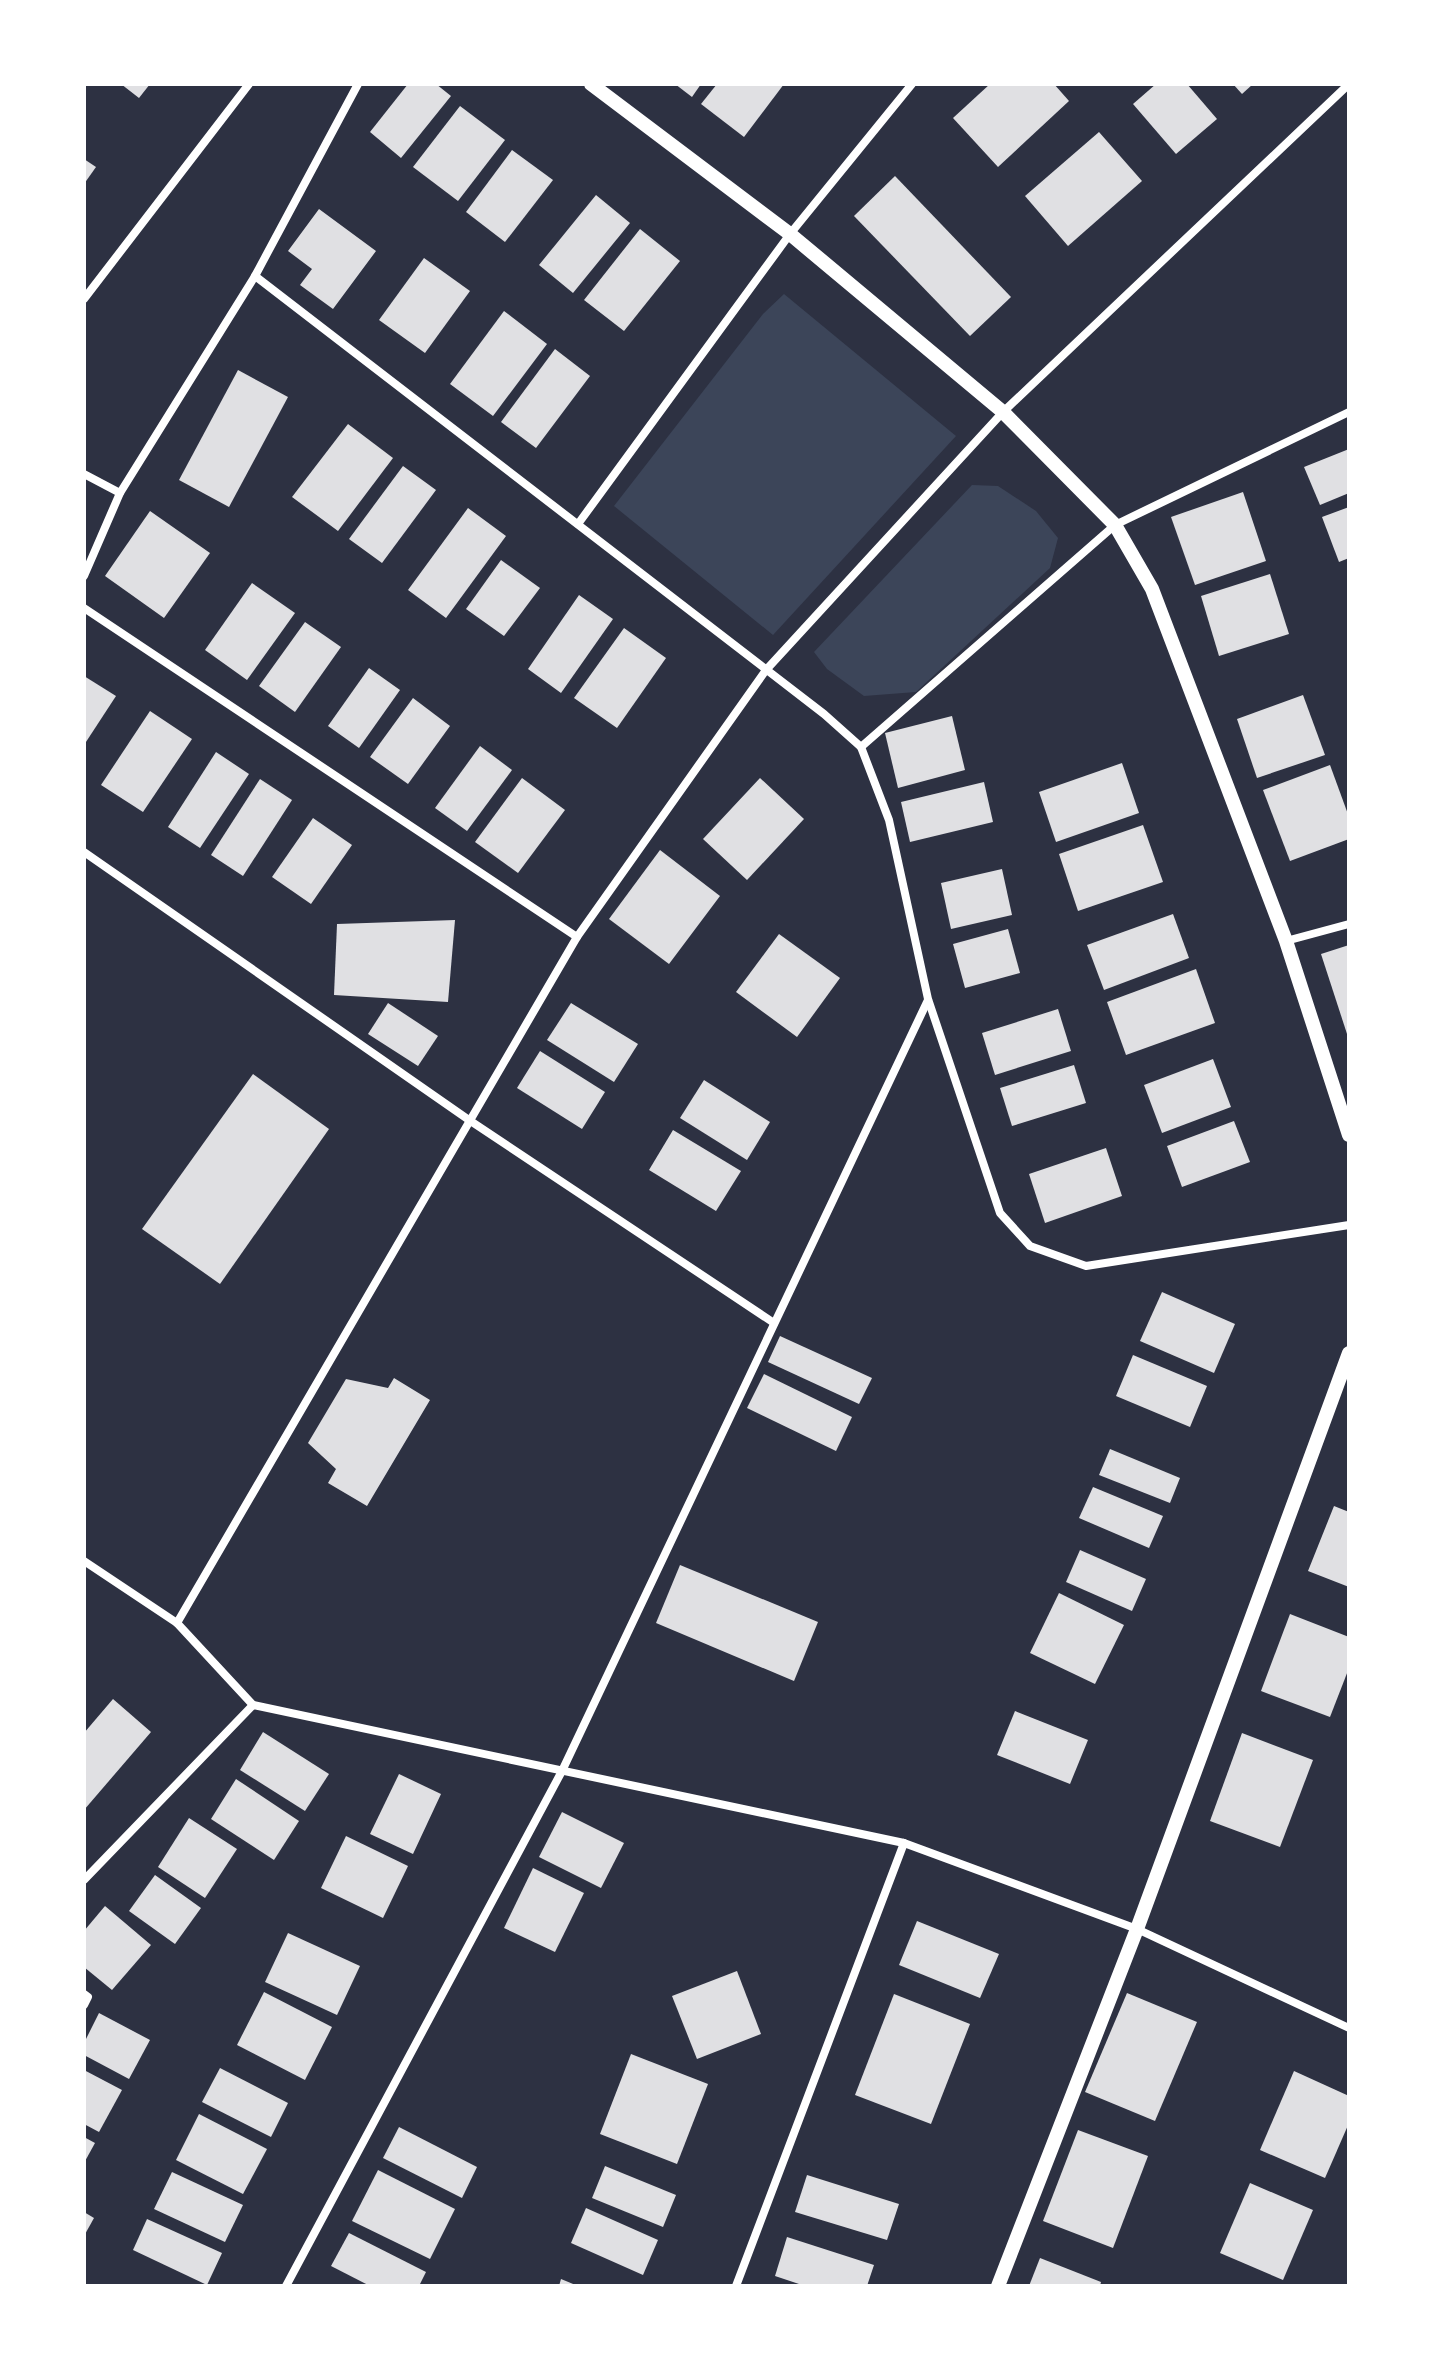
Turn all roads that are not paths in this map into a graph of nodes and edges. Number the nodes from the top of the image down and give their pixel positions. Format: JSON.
{"nodes":[{"id":1,"x":249,"y":84,"type":"edge"},
{"id":2,"x":358,"y":84,"type":"edge"},
{"id":3,"x":591,"y":84,"type":"edge"},
{"id":4,"x":912,"y":84,"type":"edge"},
{"id":5,"x":1349,"y":84,"type":"edge"},
{"id":6,"x":790,"y":234,"type":"junction"},
{"id":7,"x":255,"y":276,"type":"junction"},
{"id":8,"x":84,"y":299,"type":"edge"},
{"id":9,"x":1003,"y":412,"type":"junction"},
{"id":10,"x":1349,"y":412,"type":"edge"},
{"id":11,"x":84,"y":474,"type":"edge"},
{"id":12,"x":120,"y":493,"type":"junction"},
{"id":13,"x":578,"y":524,"type":"junction"},
{"id":14,"x":1115,"y":525,"type":"junction"},
{"id":15,"x":84,"y":576,"type":"edge"},
{"id":16,"x":84,"y":608,"type":"edge"},
{"id":17,"x":766,"y":670,"type":"junction"},
{"id":18,"x":861,"y":747,"type":"junction"},
{"id":19,"x":84,"y":852,"type":"edge"},
{"id":20,"x":1349,"y":924,"type":"edge"},
{"id":21,"x":577,"y":937,"type":"junction"},
{"id":22,"x":1286,"y":941,"type":"junction"},
{"id":23,"x":928,"y":999,"type":"junction"},
{"id":24,"x":469,"y":1120,"type":"junction"},
{"id":25,"x":1349,"y":1135,"type":"edge"},
{"id":26,"x":1349,"y":1225,"type":"edge"},
{"id":27,"x":774,"y":1323,"type":"junction"},
{"id":28,"x":1349,"y":1353,"type":"edge"},
{"id":29,"x":84,"y":1561,"type":"edge"},
{"id":30,"x":177,"y":1623,"type":"junction"},
{"id":31,"x":253,"y":1705,"type":"junction"},
{"id":32,"x":562,"y":1771,"type":"junction"},
{"id":33,"x":904,"y":1843,"type":"junction"},
{"id":34,"x":84,"y":1880,"type":"edge"},
{"id":35,"x":1137,"y":1929,"type":"junction"},
{"id":36,"x":84,"y":1994,"type":"edge"},
{"id":37,"x":84,"y":2005,"type":"edge"},
{"id":38,"x":1349,"y":2028,"type":"edge"},
{"id":39,"x":286,"y":2286,"type":"edge"},
{"id":40,"x":736,"y":2286,"type":"edge"},
{"id":41,"x":998,"y":2286,"type":"edge"}],
"edges":[{"from":1,"to":8,"type":"street"},
{"from":2,"to":7,"type":"street"},
{"from":3,"to":6,"type":"street"},
{"from":4,"to":6,"type":"street"},
{"from":5,"to":9,"type":"street"},
{"from":6,"to":9,"type":"street"},
{"from":6,"to":13,"type":"street"},
{"from":7,"to":12,"type":"street"},
{"from":7,"to":13,"type":"street"},
{"from":9,"to":14,"type":"street"},
{"from":9,"to":17,"type":"street"},
{"from":10,"to":14,"type":"street"},
{"from":11,"to":12,"type":"street"},
{"from":12,"to":15,"type":"street"},
{"from":13,"to":17,"type":"street"},
{"from":14,"to":18,"type":"street"},
{"from":14,"to":22,"type":"street"},
{"from":16,"to":21,"type":"street"},
{"from":17,"to":18,"type":"street"},
{"from":17,"to":21,"type":"street"},
{"from":18,"to":23,"type":"street"},
{"from":19,"to":24,"type":"street"},
{"from":20,"to":22,"type":"street"},
{"from":21,"to":24,"type":"street"},
{"from":22,"to":25,"type":"street"},
{"from":23,"to":26,"type":"street"},
{"from":23,"to":27,"type":"street"},
{"from":24,"to":27,"type":"street"},
{"from":24,"to":30,"type":"street"},
{"from":27,"to":32,"type":"street"},
{"from":28,"to":35,"type":"street"},
{"from":29,"to":30,"type":"street"},
{"from":30,"to":31,"type":"street"},
{"from":31,"to":32,"type":"street"},
{"from":31,"to":34,"type":"street"},
{"from":32,"to":33,"type":"street"},
{"from":32,"to":39,"type":"street"},
{"from":33,"to":35,"type":"street"},
{"from":33,"to":40,"type":"street"},
{"from":35,"to":38,"type":"street"},
{"from":35,"to":41,"type":"street"},
{"from":36,"to":37,"type":"street"}]}
